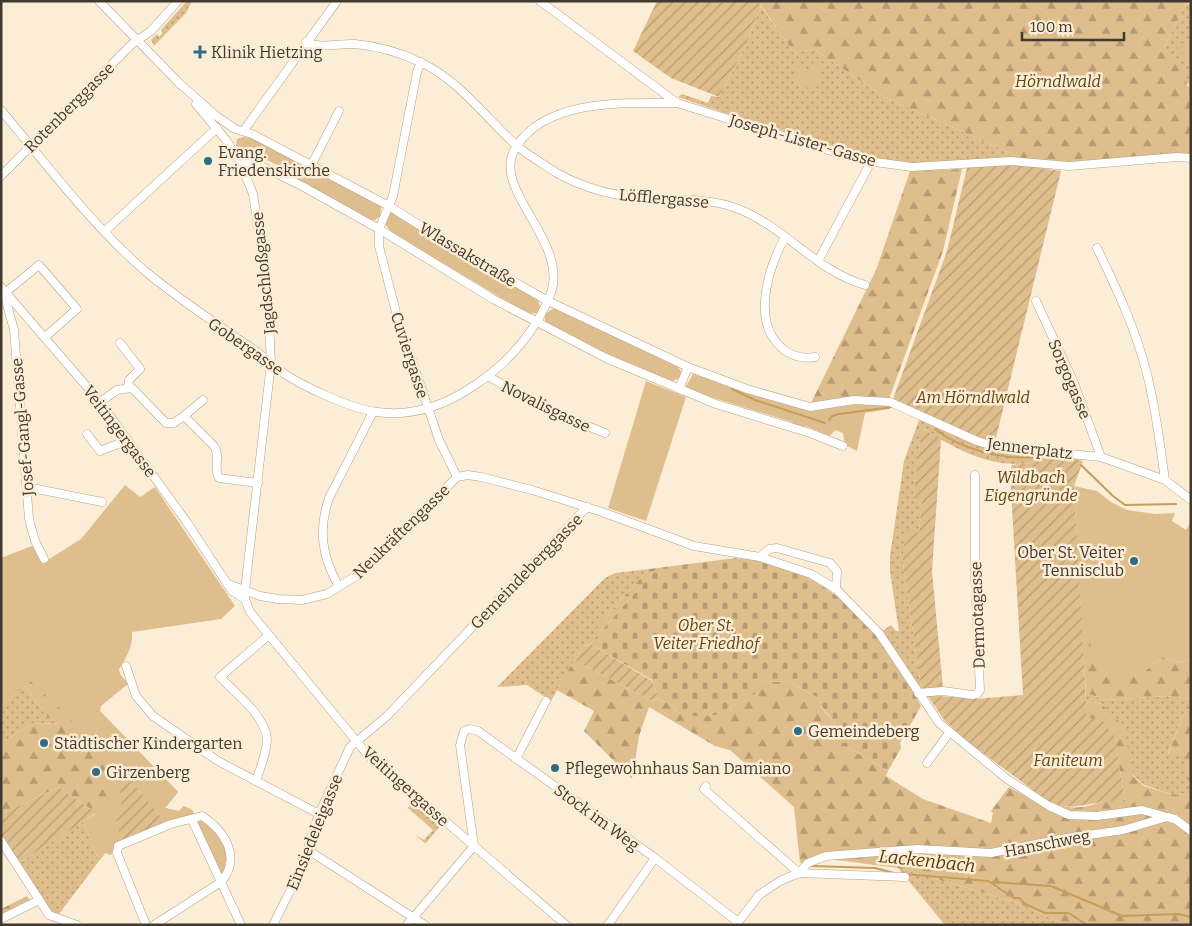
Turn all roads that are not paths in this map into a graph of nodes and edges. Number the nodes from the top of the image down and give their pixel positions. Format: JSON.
{"nodes":[{"id":1,"x":100,"y":1,"type":"edge"},
{"id":2,"x":178,"y":1,"type":"edge"},
{"id":3,"x":337,"y":1,"type":"edge"},
{"id":4,"x":540,"y":1,"type":"edge"},
{"id":5,"x":137,"y":40,"type":"junction"},
{"id":6,"x":306,"y":42,"type":"junction"},
{"id":7,"x":421,"y":62,"type":"junction"},
{"id":8,"x":178,"y":82,"type":"junction"},
{"id":9,"x":677,"y":103,"type":"junction"},
{"id":10,"x":1,"y":110,"type":"edge"},
{"id":11,"x":339,"y":111,"type":"dead end"},
{"id":12,"x":217,"y":128,"type":"junction"},
{"id":13,"x":235,"y":129,"type":"junction"},
{"id":14,"x":244,"y":130,"type":"junction"},
{"id":15,"x":226,"y":140,"type":"junction"},
{"id":16,"x":516,"y":145,"type":"junction"},
{"id":17,"x":31,"y":146,"type":"junction"},
{"id":18,"x":1191,"y":158,"type":"edge"},
{"id":19,"x":240,"y":162,"type":"junction"},
{"id":20,"x":871,"y":162,"type":"junction"},
{"id":21,"x":312,"y":164,"type":"junction"},
{"id":22,"x":1,"y":176,"type":"edge"},
{"id":23,"x":388,"y":206,"type":"junction"},
{"id":24,"x":379,"y":229,"type":"junction"},
{"id":25,"x":104,"y":231,"type":"junction"},
{"id":26,"x":785,"y":236,"type":"junction"},
{"id":27,"x":1097,"y":248,"type":"dead end"},
{"id":28,"x":818,"y":261,"type":"junction"},
{"id":29,"x":865,"y":285,"type":"dead end"},
{"id":30,"x":4,"y":290,"type":"edge"},
{"id":31,"x":548,"y":301,"type":"junction"},
{"id":32,"x":1036,"y":301,"type":"dead end"},
{"id":33,"x":538,"y":323,"type":"junction"},
{"id":34,"x":45,"y":337,"type":"junction"},
{"id":35,"x":120,"y":343,"type":"dead end"},
{"id":36,"x":815,"y":357,"type":"dead end"},
{"id":37,"x":271,"y":363,"type":"junction"},
{"id":38,"x":688,"y":367,"type":"junction"},
{"id":39,"x":488,"y":376,"type":"junction"},
{"id":40,"x":128,"y":387,"type":"junction"},
{"id":41,"x":679,"y":389,"type":"junction"},
{"id":42,"x":203,"y":400,"type":"dead end"},
{"id":43,"x":100,"y":402,"type":"junction"},
{"id":44,"x":810,"y":407,"type":"joint"},
{"id":45,"x":428,"y":409,"type":"junction"},
{"id":46,"x":373,"y":412,"type":"junction"},
{"id":47,"x":184,"y":416,"type":"junction"},
{"id":48,"x":605,"y":433,"type":"dead end"},
{"id":49,"x":87,"y":434,"type":"dead end"},
{"id":50,"x":128,"y":440,"type":"junction"},
{"id":51,"x":843,"y":446,"type":"dead end"},
{"id":52,"x":1101,"y":457,"type":"junction"},
{"id":53,"x":975,"y":475,"type":"dead end"},
{"id":54,"x":457,"y":477,"type":"junction"},
{"id":55,"x":1165,"y":480,"type":"junction"},
{"id":56,"x":258,"y":483,"type":"junction"},
{"id":57,"x":27,"y":487,"type":"junction"},
{"id":58,"x":1191,"y":500,"type":"edge"},
{"id":59,"x":102,"y":502,"type":"dead end"},
{"id":60,"x":587,"y":507,"type":"junction"},
{"id":61,"x":760,"y":557,"type":"junction"},
{"id":62,"x":44,"y":559,"type":"dead end"},
{"id":63,"x":228,"y":584,"type":"junction"},
{"id":64,"x":338,"y":585,"type":"junction"},
{"id":65,"x":836,"y":589,"type":"junction"},
{"id":66,"x":245,"y":590,"type":"junction"},
{"id":67,"x":245,"y":599,"type":"junction"},
{"id":68,"x":268,"y":635,"type":"junction"},
{"id":69,"x":126,"y":666,"type":"dead end"},
{"id":70,"x":918,"y":693,"type":"junction"},
{"id":71,"x":546,"y":701,"type":"dead end"},
{"id":72,"x":948,"y":733,"type":"junction"},
{"id":73,"x":357,"y":742,"type":"junction"},
{"id":74,"x":516,"y":759,"type":"junction"},
{"id":75,"x":926,"y":762,"type":"dead end"},
{"id":76,"x":256,"y":781,"type":"junction"},
{"id":77,"x":706,"y":786,"type":"dead end"},
{"id":78,"x":319,"y":814,"type":"junction"},
{"id":79,"x":1167,"y":817,"type":"junction"},
{"id":80,"x":192,"y":820,"type":"junction"},
{"id":81,"x":1191,"y":832,"type":"edge"},
{"id":82,"x":1,"y":842,"type":"edge"},
{"id":83,"x":474,"y":846,"type":"junction"},
{"id":84,"x":308,"y":850,"type":"junction"},
{"id":85,"x":655,"y":858,"type":"junction"},
{"id":86,"x":804,"y":867,"type":"junction"},
{"id":87,"x":904,"y":878,"type":"dead end"},
{"id":88,"x":221,"y":882,"type":"junction"},
{"id":89,"x":39,"y":900,"type":"junction"},
{"id":90,"x":414,"y":917,"type":"junction"},
{"id":91,"x":1,"y":919,"type":"edge"},
{"id":92,"x":737,"y":923,"type":"edge"},
{"id":93,"x":77,"y":925,"type":"edge"},
{"id":94,"x":146,"y":925,"type":"edge"},
{"id":95,"x":154,"y":925,"type":"edge"},
{"id":96,"x":241,"y":925,"type":"edge"},
{"id":97,"x":273,"y":925,"type":"edge"},
{"id":98,"x":407,"y":925,"type":"edge"},
{"id":99,"x":426,"y":925,"type":"edge"},
{"id":100,"x":566,"y":925,"type":"edge"},
{"id":101,"x":608,"y":925,"type":"edge"}],
"edges":[{"from":1,"to":5,"type":"street","name":"Jagdschloßgasse"},
{"from":2,"to":5,"type":"street","name":"Rotenberggasse"},
{"from":3,"to":6,"type":"street"},
{"from":4,"to":9,"type":"street","name":"Joseph-Lister-Gasse"},
{"from":5,"to":8,"type":"street","name":"Jagdschloßgasse"},
{"from":5,"to":17,"type":"street","name":"Rotenberggasse"},
{"from":6,"to":7,"type":"street","name":"Löfflergasse"},
{"from":6,"to":14,"type":"street"},
{"from":7,"to":16,"type":"street","name":"Löfflergasse"},
{"from":7,"to":23,"type":"street"},
{"from":8,"to":12,"type":"street","name":"Jagdschloßgasse"},
{"from":8,"to":13,"type":"street","name":"Wlassakstraße"},
{"from":9,"to":16,"type":"street"},
{"from":9,"to":20,"type":"street","name":"Joseph-Lister-Gasse"},
{"from":10,"to":17,"type":"street","name":"Gobergasse"},
{"from":11,"to":21,"type":"street"},
{"from":12,"to":15,"type":"street","name":"Jagdschloßgasse"},
{"from":12,"to":25,"type":"street"},
{"from":13,"to":14,"type":"street","name":"Wlassakstraße"},
{"from":13,"to":15,"type":"street"},
{"from":14,"to":21,"type":"street","name":"Wlassakstraße"},
{"from":15,"to":19,"type":"street","name":"Jagdschloßgasse"},
{"from":16,"to":26,"type":"street","name":"Löfflergasse"},
{"from":16,"to":31,"type":"street"},
{"from":17,"to":22,"type":"street","name":"Rotenberggasse"},
{"from":17,"to":25,"type":"street","name":"Gobergasse"},
{"from":18,"to":20,"type":"street","name":"Joseph-Lister-Gasse"},
{"from":19,"to":24,"type":"street","name":"Wlassakstraße"},
{"from":19,"to":37,"type":"street","name":"Jagdschloßgasse"},
{"from":20,"to":28,"type":"street"},
{"from":21,"to":23,"type":"street","name":"Wlassakstraße"},
{"from":23,"to":24,"type":"street"},
{"from":23,"to":31,"type":"street","name":"Wlassakstraße"},
{"from":24,"to":33,"type":"street","name":"Wlassakstraße"},
{"from":24,"to":45,"type":"street","name":"Cuviergasse"},
{"from":25,"to":37,"type":"street","name":"Gobergasse"},
{"from":26,"to":28,"type":"street","name":"Löfflergasse"},
{"from":26,"to":36,"type":"street"},
{"from":27,"to":55,"type":"street"},
{"from":28,"to":29,"type":"street","name":"Löfflergasse"},
{"from":30,"to":34,"type":"street","name":"Veitingergasse"},
{"from":30,"to":34,"type":"street"},
{"from":30,"to":57,"type":"street","name":"Josef-Gangl-Gasse"},
{"from":31,"to":33,"type":"street"},
{"from":31,"to":38,"type":"street","name":"Wlassakstraße"},
{"from":32,"to":52,"type":"street","name":"Sorgogasse"},
{"from":33,"to":39,"type":"street","name":"Gobergasse"},
{"from":33,"to":41,"type":"street","name":"Wlassakstraße"},
{"from":34,"to":43,"type":"street","name":"Veitingergasse"},
{"from":35,"to":40,"type":"street"},
{"from":37,"to":46,"type":"street","name":"Gobergasse"},
{"from":37,"to":56,"type":"street","name":"Jagdschloßgasse"},
{"from":38,"to":41,"type":"street"},
{"from":38,"to":44,"type":"street","name":"Wlassakstraße"},
{"from":39,"to":45,"type":"street","name":"Gobergasse"},
{"from":39,"to":48,"type":"street","name":"Novalisgasse"},
{"from":40,"to":43,"type":"street"},
{"from":40,"to":47,"type":"street"},
{"from":41,"to":51,"type":"street","name":"Wlassakstraße"},
{"from":42,"to":47,"type":"street"},
{"from":43,"to":50,"type":"street","name":"Veitingergasse"},
{"from":44,"to":52,"type":"street","name":"Jennerplatz"},
{"from":45,"to":46,"type":"street","name":"Gobergasse"},
{"from":45,"to":54,"type":"street","name":"Cuviergasse"},
{"from":46,"to":64,"type":"street"},
{"from":47,"to":56,"type":"street"},
{"from":49,"to":50,"type":"street"},
{"from":50,"to":63,"type":"street","name":"Veitingergasse"},
{"from":52,"to":55,"type":"street","name":"Jennerplatz"},
{"from":53,"to":70,"type":"street","name":"Dermotagasse"},
{"from":54,"to":60,"type":"street","name":"Neukräftengasse"},
{"from":54,"to":64,"type":"street","name":"Neukräftengasse"},
{"from":55,"to":58,"type":"street"},
{"from":56,"to":66,"type":"street","name":"Jagdschloßgasse"},
{"from":57,"to":59,"type":"street"},
{"from":57,"to":62,"type":"street","name":"Josef-Gangl-Gasse"},
{"from":60,"to":61,"type":"street","name":"Gemeindeberggasse"},
{"from":60,"to":73,"type":"street","name":"Gemeindeberggasse"},
{"from":61,"to":65,"type":"street","name":"Gemeindeberggasse"},
{"from":61,"to":65,"type":"street","name":"Gemeindeberggasse"},
{"from":63,"to":66,"type":"street"},
{"from":63,"to":67,"type":"street","name":"Veitingergasse"},
{"from":64,"to":66,"type":"street","name":"Neukräftengasse"},
{"from":65,"to":70,"type":"street","name":"Gemeindeberggasse"},
{"from":66,"to":67,"type":"street","name":"Jagdschloßgasse"},
{"from":67,"to":68,"type":"street","name":"Veitingergasse"},
{"from":68,"to":73,"type":"street","name":"Veitingergasse"},
{"from":68,"to":76,"type":"street"},
{"from":69,"to":76,"type":"street"},
{"from":70,"to":72,"type":"street","name":"Gemeindeberggasse"},
{"from":71,"to":74,"type":"street"},
{"from":72,"to":75,"type":"street"},
{"from":72,"to":79,"type":"street","name":"Gemeindeberggasse"},
{"from":73,"to":78,"type":"street","name":"Einsiedeleigasse"},
{"from":73,"to":83,"type":"street","name":"Veitingergasse"},
{"from":74,"to":83,"type":"street","name":"Stock im Weg"},
{"from":74,"to":85,"type":"street","name":"Stock im Weg"},
{"from":76,"to":78,"type":"street"},
{"from":77,"to":86,"type":"street"},
{"from":78,"to":84,"type":"street","name":"Einsiedeleigasse"},
{"from":79,"to":81,"type":"street"},
{"from":79,"to":86,"type":"street","name":"Hanschweg"},
{"from":80,"to":88,"type":"street"},
{"from":80,"to":88,"type":"street"},
{"from":80,"to":94,"type":"street"},
{"from":82,"to":89,"type":"street"},
{"from":83,"to":90,"type":"street"},
{"from":83,"to":100,"type":"street","name":"Veitingergasse"},
{"from":84,"to":90,"type":"street"},
{"from":84,"to":97,"type":"street","name":"Einsiedeleigasse"},
{"from":85,"to":92,"type":"street","name":"Stock im Weg"},
{"from":85,"to":101,"type":"street"},
{"from":86,"to":87,"type":"street"},
{"from":86,"to":92,"type":"street","name":"Hanschweg"},
{"from":88,"to":95,"type":"street"},
{"from":88,"to":96,"type":"street"},
{"from":89,"to":91,"type":"street"},
{"from":89,"to":93,"type":"street"},
{"from":90,"to":98,"type":"street"},
{"from":90,"to":99,"type":"street"}]}
